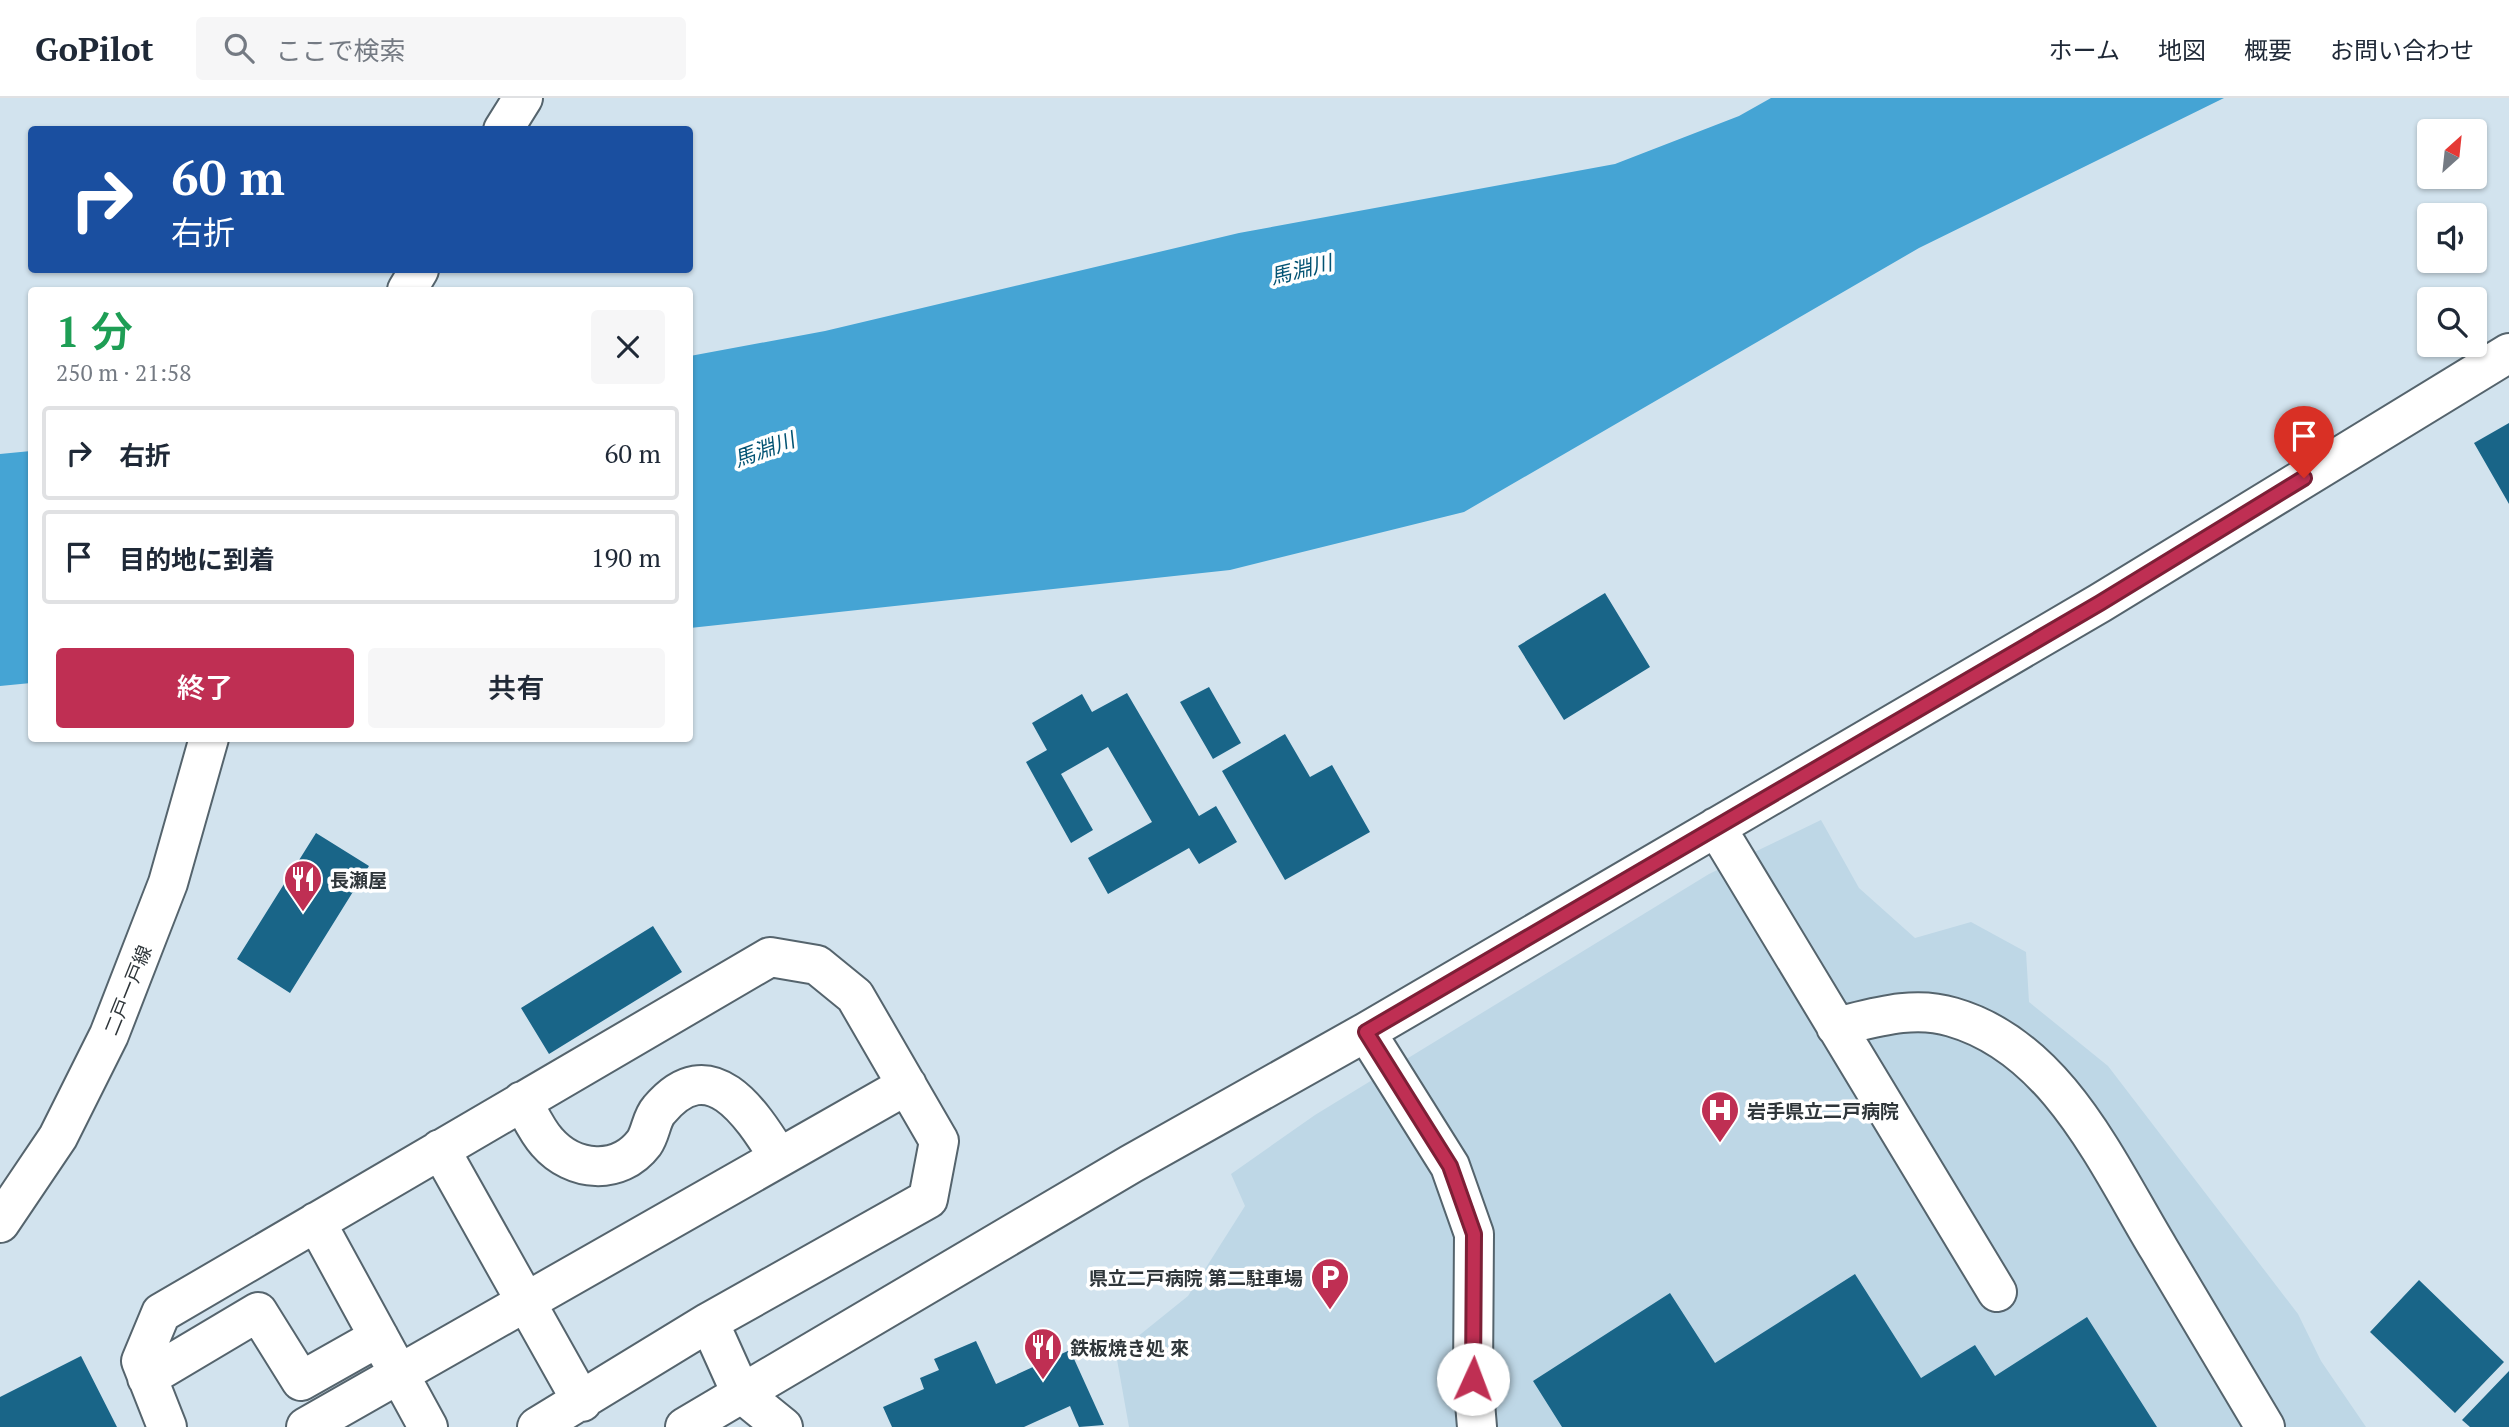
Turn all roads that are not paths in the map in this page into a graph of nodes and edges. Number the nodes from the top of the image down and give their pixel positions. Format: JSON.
{"nodes":[{"id":1,"x":523,"y":98,"type":"edge"},
{"id":2,"x":506,"y":126,"type":"edge"},
{"id":3,"x":2509,"y":353,"type":"edge"},
{"id":4,"x":206,"y":748,"type":"edge"},
{"id":5,"x":1716,"y":827,"type":"junction"},
{"id":6,"x":1836,"y":1027,"type":"junction"},
{"id":7,"x":1366,"y":1032,"type":"junction"},
{"id":8,"x":907,"y":1085,"type":"junction"},
{"id":9,"x":522,"y":1101,"type":"junction"},
{"id":10,"x":440,"y":1149,"type":"junction"},
{"id":11,"x":778,"y":1156,"type":"junction"},
{"id":12,"x":316,"y":1222,"type":"junction"},
{"id":13,"x":0,"y":1223,"type":"edge"},
{"id":14,"x":1997,"y":1292,"type":"dead end"},
{"id":15,"x":526,"y":1302,"type":"junction"},
{"id":16,"x":709,"y":1322,"type":"junction"},
{"id":17,"x":379,"y":1337,"type":"junction"},
{"id":18,"x":399,"y":1372,"type":"junction"},
{"id":19,"x":147,"y":1378,"type":"junction"},
{"id":20,"x":741,"y":1393,"type":"junction"},
{"id":21,"x":582,"y":1402,"type":"junction"},
{"id":22,"x":167,"y":1427,"type":"edge"},
{"id":23,"x":306,"y":1427,"type":"edge"},
{"id":24,"x":428,"y":1427,"type":"edge"},
{"id":25,"x":537,"y":1427,"type":"edge"},
{"id":26,"x":685,"y":1427,"type":"edge"},
{"id":27,"x":783,"y":1427,"type":"edge"},
{"id":28,"x":1477,"y":1427,"type":"edge"},
{"id":29,"x":2265,"y":1427,"type":"edge"}],
"edges":[{"from":1,"to":2,"type":"street"},
{"from":3,"to":5,"type":"street"},
{"from":4,"to":13,"type":"street","name":"二戸一戸線"},
{"from":5,"to":6,"type":"street"},
{"from":5,"to":7,"type":"street"},
{"from":6,"to":14,"type":"street"},
{"from":6,"to":29,"type":"street"},
{"from":7,"to":20,"type":"street"},
{"from":7,"to":28,"type":"street"},
{"from":8,"to":9,"type":"street"},
{"from":8,"to":11,"type":"street"},
{"from":8,"to":16,"type":"street"},
{"from":9,"to":10,"type":"street"},
{"from":9,"to":11,"type":"street"},
{"from":10,"to":12,"type":"street"},
{"from":10,"to":15,"type":"street"},
{"from":11,"to":15,"type":"street"},
{"from":12,"to":17,"type":"street"},
{"from":12,"to":19,"type":"street"},
{"from":15,"to":18,"type":"street"},
{"from":15,"to":21,"type":"street"},
{"from":16,"to":20,"type":"street"},
{"from":16,"to":21,"type":"street"},
{"from":17,"to":18,"type":"street"},
{"from":17,"to":19,"type":"street"},
{"from":18,"to":23,"type":"street"},
{"from":18,"to":24,"type":"street"},
{"from":19,"to":22,"type":"street"},
{"from":20,"to":26,"type":"street"},
{"from":20,"to":27,"type":"street"},
{"from":21,"to":25,"type":"street"}]}
